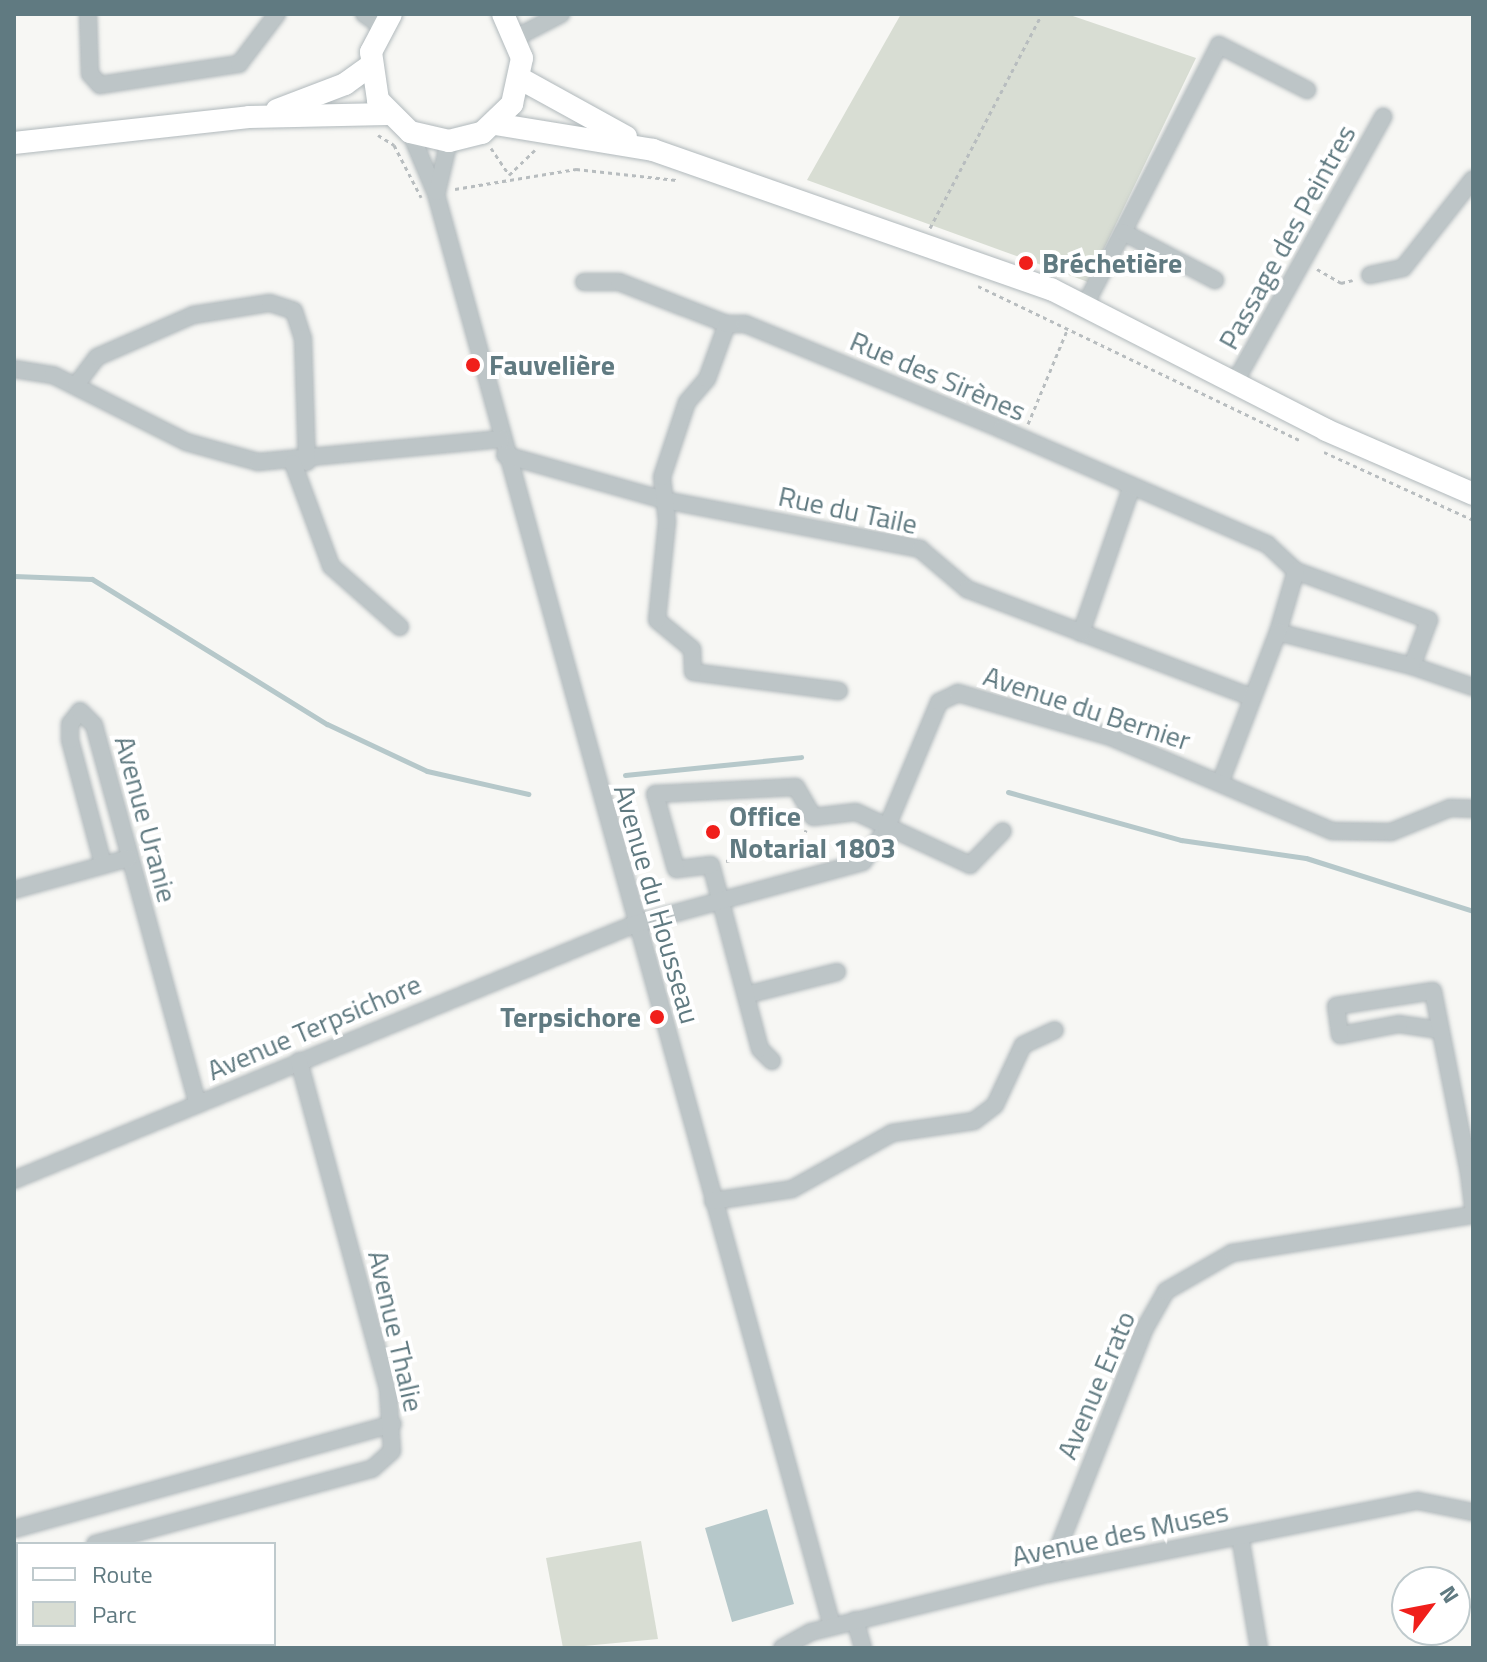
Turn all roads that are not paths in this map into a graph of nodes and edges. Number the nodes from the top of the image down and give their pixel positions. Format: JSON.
{"nodes":[{"id":1,"x":88,"y":14,"type":"edge"},
{"id":2,"x":277,"y":14,"type":"edge"},
{"id":3,"x":503,"y":14,"type":"edge"},
{"id":4,"x":561,"y":14,"type":"edge"},
{"id":5,"x":378,"y":18,"type":"edge"},
{"id":6,"x":517,"y":37,"type":"junction"},
{"id":7,"x":370,"y":66,"type":"junction"},
{"id":8,"x":521,"y":79,"type":"junction"},
{"id":9,"x":1307,"y":90,"type":"dead end"},
{"id":10,"x":388,"y":114,"type":"junction"},
{"id":11,"x":249,"y":117,"type":"junction"},
{"id":12,"x":1383,"y":117,"type":"dead end"},
{"id":13,"x":488,"y":129,"type":"junction"},
{"id":14,"x":410,"y":132,"type":"junction"},
{"id":15,"x":449,"y":141,"type":"junction"},
{"id":16,"x":14,"y":143,"type":"edge"},
{"id":17,"x":653,"y":150,"type":"junction"},
{"id":18,"x":1473,"y":179,"type":"edge"},
{"id":19,"x":436,"y":194,"type":"junction"},
{"id":20,"x":1123,"y":232,"type":"junction"},
{"id":21,"x":1370,"y":275,"type":"road end"},
{"id":22,"x":1215,"y":280,"type":"dead end"},
{"id":23,"x":584,"y":282,"type":"dead end"},
{"id":24,"x":1085,"y":305,"type":"junction"},
{"id":25,"x":727,"y":324,"type":"junction"},
{"id":26,"x":14,"y":369,"type":"edge"},
{"id":27,"x":1235,"y":382,"type":"junction"},
{"id":28,"x":76,"y":385,"type":"junction"},
{"id":29,"x":503,"y":447,"type":"junction"},
{"id":30,"x":300,"y":462,"type":"junction"},
{"id":31,"x":1131,"y":489,"type":"junction"},
{"id":32,"x":1473,"y":494,"type":"edge"},
{"id":33,"x":664,"y":500,"type":"junction"},
{"id":34,"x":1296,"y":571,"type":"junction"},
{"id":35,"x":400,"y":627,"type":"dead end"},
{"id":36,"x":1278,"y":632,"type":"junction"},
{"id":37,"x":1081,"y":633,"type":"junction"},
{"id":38,"x":1412,"y":666,"type":"junction"},
{"id":39,"x":1473,"y":687,"type":"edge"},
{"id":40,"x":839,"y":691,"type":"dead end"},
{"id":41,"x":1252,"y":697,"type":"junction"},
{"id":42,"x":1221,"y":781,"type":"junction"},
{"id":43,"x":1473,"y":809,"type":"edge"},
{"id":44,"x":886,"y":829,"type":"junction"},
{"id":45,"x":1003,"y":831,"type":"dead end"},
{"id":46,"x":129,"y":858,"type":"junction"},
{"id":47,"x":103,"y":864,"type":"junction"},
{"id":48,"x":14,"y":890,"type":"edge"},
{"id":49,"x":720,"y":902,"type":"junction"},
{"id":50,"x":635,"y":924,"type":"junction"},
{"id":51,"x":837,"y":972,"type":"dead end"},
{"id":52,"x":746,"y":995,"type":"junction"},
{"id":53,"x":1055,"y":1030,"type":"dead end"},
{"id":54,"x":1440,"y":1030,"type":"junction"},
{"id":55,"x":299,"y":1061,"type":"junction"},
{"id":56,"x":772,"y":1061,"type":"dead end"},
{"id":57,"x":198,"y":1104,"type":"junction"},
{"id":58,"x":14,"y":1180,"type":"edge"},
{"id":59,"x":713,"y":1201,"type":"junction"},
{"id":60,"x":1473,"y":1208,"type":"edge"},
{"id":61,"x":1473,"y":1215,"type":"edge"},
{"id":62,"x":393,"y":1424,"type":"junction"},
{"id":63,"x":1473,"y":1512,"type":"edge"},
{"id":64,"x":14,"y":1529,"type":"edge"},
{"id":65,"x":1240,"y":1536,"type":"junction"},
{"id":66,"x":102,"y":1542,"type":"edge"},
{"id":67,"x":1048,"y":1574,"type":"junction"},
{"id":68,"x":855,"y":1620,"type":"junction"},
{"id":69,"x":832,"y":1626,"type":"junction"},
{"id":70,"x":813,"y":1640,"type":"edge"},
{"id":71,"x":782,"y":1648,"type":"edge"},
{"id":72,"x":863,"y":1648,"type":"edge"},
{"id":73,"x":1259,"y":1648,"type":"edge"}],
"edges":[{"from":1,"to":2,"type":"street"},
{"from":3,"to":6,"type":"main road"},
{"from":4,"to":6,"type":"street"},
{"from":5,"to":7,"type":"main road"},
{"from":6,"to":8,"type":"main road"},
{"from":7,"to":10,"type":"main road"},
{"from":7,"to":11,"type":"main road"},
{"from":8,"to":13,"type":"main road"},
{"from":8,"to":17,"type":"main road"},
{"from":9,"to":20,"type":"street"},
{"from":10,"to":11,"type":"main road"},
{"from":10,"to":14,"type":"main road"},
{"from":11,"to":16,"type":"main road"},
{"from":12,"to":27,"type":"street","name":"Passage des Peintres"},
{"from":13,"to":15,"type":"main road"},
{"from":13,"to":17,"type":"main road"},
{"from":14,"to":15,"type":"main road"},
{"from":14,"to":19,"type":"street","name":"Avenue du Housseau"},
{"from":15,"to":19,"type":"street","name":"Avenue du Housseau"},
{"from":17,"to":24,"type":"main road"},
{"from":18,"to":21,"type":"street"},
{"from":19,"to":29,"type":"street","name":"Avenue du Housseau"},
{"from":20,"to":22,"type":"street"},
{"from":20,"to":24,"type":"street"},
{"from":23,"to":25,"type":"street","name":"Rue des Sirènes"},
{"from":24,"to":27,"type":"main road"},
{"from":25,"to":31,"type":"street","name":"Rue des Sirènes"},
{"from":25,"to":33,"type":"street"},
{"from":26,"to":28,"type":"street"},
{"from":27,"to":32,"type":"main road"},
{"from":28,"to":30,"type":"street"},
{"from":28,"to":30,"type":"street"},
{"from":29,"to":30,"type":"street"},
{"from":29,"to":33,"type":"street","name":"Rue du Taile"},
{"from":29,"to":50,"type":"street","name":"Avenue du Housseau"},
{"from":30,"to":35,"type":"street"},
{"from":31,"to":34,"type":"street","name":"Rue des Sirènes"},
{"from":31,"to":37,"type":"street"},
{"from":33,"to":37,"type":"street","name":"Rue du Taile"},
{"from":33,"to":40,"type":"street"},
{"from":34,"to":36,"type":"street"},
{"from":34,"to":38,"type":"street"},
{"from":36,"to":38,"type":"street"},
{"from":36,"to":41,"type":"street"},
{"from":37,"to":41,"type":"street","name":"Rue du Taile"},
{"from":38,"to":39,"type":"street"},
{"from":41,"to":42,"type":"street"},
{"from":42,"to":43,"type":"street","name":"Avenue du Bernier"},
{"from":42,"to":44,"type":"street","name":"Avenue du Bernier"},
{"from":44,"to":45,"type":"street"},
{"from":44,"to":49,"type":"street","name":"Avenue du Bernier"},
{"from":44,"to":49,"type":"street"},
{"from":46,"to":47,"type":"street"},
{"from":46,"to":47,"type":"street","name":"Avenue Uranie"},
{"from":46,"to":57,"type":"street","name":"Avenue Uranie"},
{"from":47,"to":48,"type":"street"},
{"from":49,"to":50,"type":"street","name":"Avenue du Bernier"},
{"from":49,"to":52,"type":"street"},
{"from":50,"to":55,"type":"street","name":"Avenue Terpsichore"},
{"from":50,"to":59,"type":"street","name":"Avenue du Housseau"},
{"from":51,"to":52,"type":"street"},
{"from":52,"to":56,"type":"street"},
{"from":53,"to":59,"type":"street"},
{"from":54,"to":54,"type":"street"},
{"from":54,"to":60,"type":"street"},
{"from":55,"to":57,"type":"street","name":"Avenue Terpsichore"},
{"from":55,"to":62,"type":"street","name":"Avenue Thalie"},
{"from":57,"to":58,"type":"street","name":"Avenue Terpsichore"},
{"from":59,"to":69,"type":"street","name":"Avenue du Housseau"},
{"from":61,"to":67,"type":"street","name":"Avenue Erato"},
{"from":62,"to":64,"type":"street"},
{"from":62,"to":66,"type":"street","name":"Avenue Thalie"},
{"from":63,"to":65,"type":"street","name":"Avenue des Muses"},
{"from":65,"to":67,"type":"street","name":"Avenue des Muses"},
{"from":65,"to":73,"type":"street"},
{"from":67,"to":68,"type":"street","name":"Avenue des Muses"},
{"from":68,"to":69,"type":"street","name":"Avenue des Muses"},
{"from":68,"to":72,"type":"street"},
{"from":69,"to":70,"type":"street","name":"Avenue des Muses"},
{"from":70,"to":71,"type":"street","name":"Avenue des Muses"}]}
